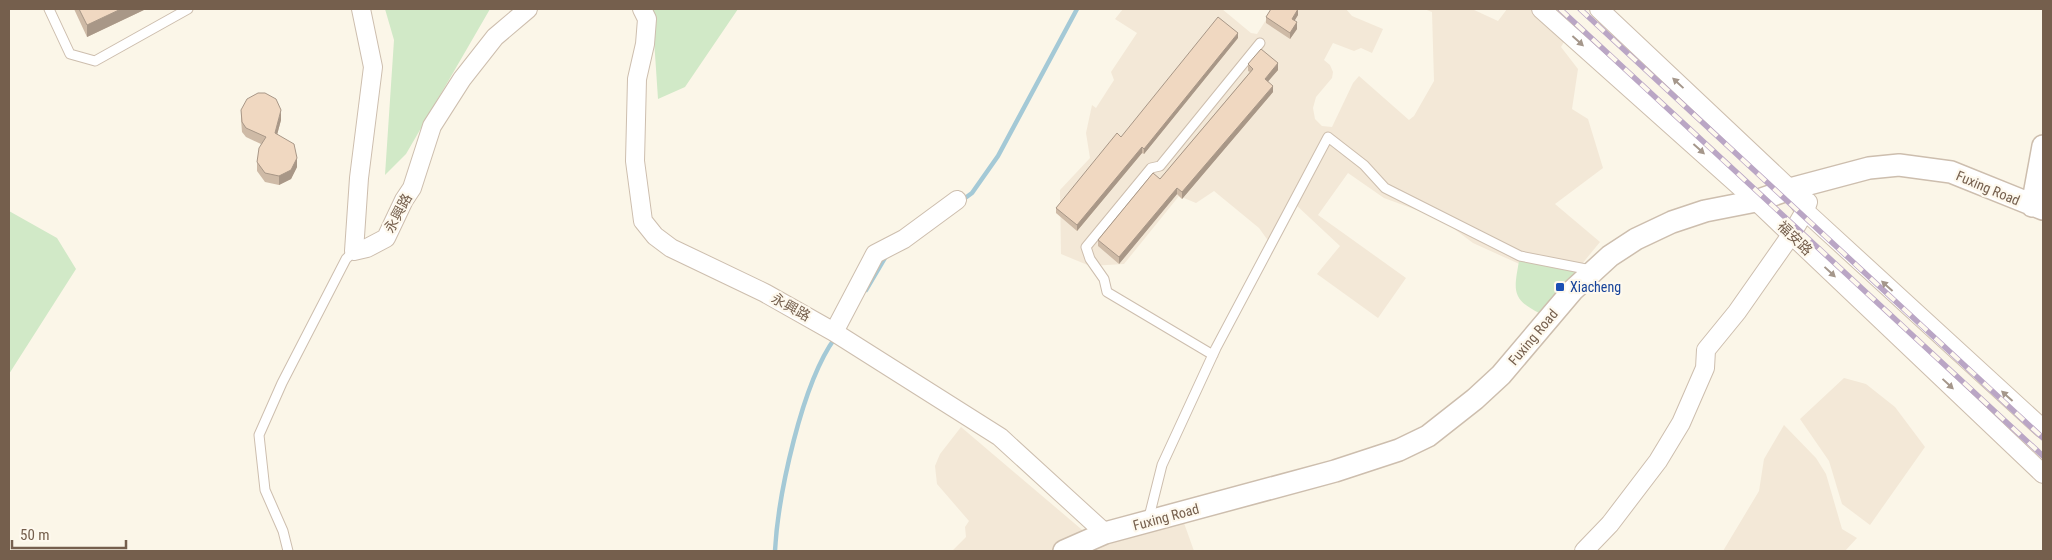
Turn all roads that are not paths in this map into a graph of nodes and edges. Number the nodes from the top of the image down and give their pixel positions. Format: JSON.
{"nodes":[{"id":1,"x":50,"y":9,"type":"edge"},
{"id":2,"x":188,"y":9,"type":"edge"},
{"id":3,"x":361,"y":9,"type":"edge"},
{"id":4,"x":528,"y":9,"type":"edge"},
{"id":5,"x":642,"y":9,"type":"edge"},
{"id":6,"x":1541,"y":9,"type":"edge"},
{"id":7,"x":1599,"y":9,"type":"edge"},
{"id":8,"x":1260,"y":43,"type":"dead end"},
{"id":9,"x":2043,"y":146,"type":"edge"},
{"id":10,"x":1799,"y":186,"type":"junction"},
{"id":11,"x":957,"y":200,"type":"dead end"},
{"id":12,"x":1756,"y":201,"type":"junction"},
{"id":13,"x":2038,"y":208,"type":"edge"},
{"id":14,"x":1805,"y":211,"type":"junction"},
{"id":15,"x":1791,"y":235,"type":"junction"},
{"id":16,"x":354,"y":251,"type":"junction"},
{"id":17,"x":1594,"y":271,"type":"junction"},
{"id":18,"x":834,"y":332,"type":"junction"},
{"id":19,"x":1213,"y":355,"type":"junction"},
{"id":20,"x":2043,"y":428,"type":"edge"},
{"id":21,"x":2043,"y":474,"type":"edge"},
{"id":22,"x":1148,"y":522,"type":"junction"},
{"id":23,"x":1105,"y":533,"type":"junction"},
{"id":24,"x":288,"y":551,"type":"edge"},
{"id":25,"x":1064,"y":551,"type":"edge"},
{"id":26,"x":1584,"y":551,"type":"edge"}],
"edges":[{"from":1,"to":2,"type":"lane"},
{"from":3,"to":16,"type":"street"},
{"from":4,"to":16,"type":"street","name":"永興路"},
{"from":5,"to":18,"type":"street","name":"永興路"},
{"from":6,"to":12,"type":"street","name":"福安路","one_way":true},
{"from":10,"to":7,"type":"street","one_way":true},
{"from":8,"to":19,"type":"lane"},
{"from":9,"to":13,"type":"street"},
{"from":10,"to":12,"type":"street","name":"Fuxing Road"},
{"from":10,"to":13,"type":"street","name":"Fuxing Road"},
{"from":10,"to":14,"type":"street"},
{"from":11,"to":18,"type":"street"},
{"from":12,"to":15,"type":"street","name":"福安路"},
{"from":12,"to":17,"type":"street","name":"Fuxing Road"},
{"from":14,"to":15,"type":"street"},
{"from":20,"to":14,"type":"street","name":"福安路","one_way":true},
{"from":15,"to":21,"type":"street","name":"福安路","one_way":true},
{"from":15,"to":26,"type":"street"},
{"from":16,"to":24,"type":"lane"},
{"from":17,"to":19,"type":"lane"},
{"from":17,"to":22,"type":"street","name":"Fuxing Road"},
{"from":18,"to":23,"type":"street","name":"永興路"},
{"from":19,"to":22,"type":"lane"},
{"from":22,"to":23,"type":"street","name":"Fuxing Road"},
{"from":23,"to":25,"type":"street","name":"Fuxing Road"}]}
